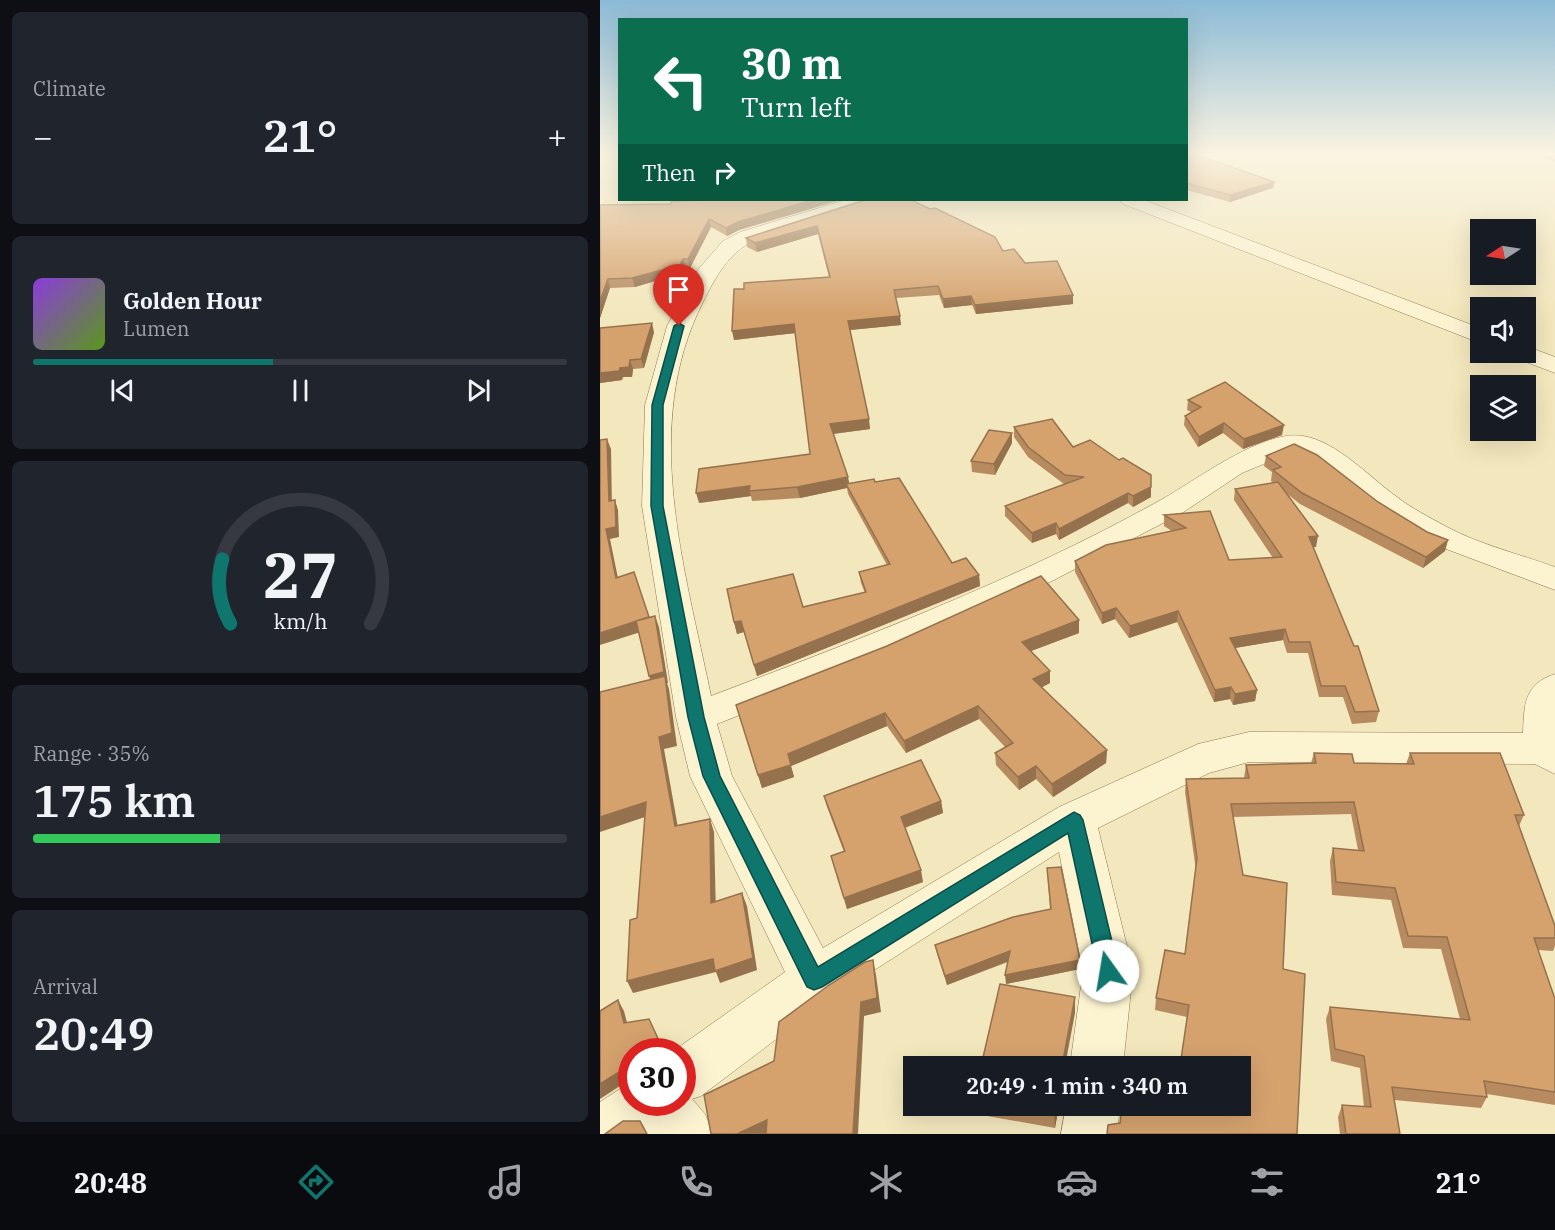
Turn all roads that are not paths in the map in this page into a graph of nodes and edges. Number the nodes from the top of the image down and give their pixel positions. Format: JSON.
{"nodes":[{"id":1,"x":837,"y":208,"type":"edge"},
{"id":2,"x":1149,"y":208,"type":"edge"},
{"id":3,"x":1470,"y":332,"type":"edge"},
{"id":4,"x":1536,"y":358,"type":"edge"},
{"id":5,"x":1555,"y":366,"type":"edge"},
{"id":6,"x":1555,"y":579,"type":"edge"},
{"id":7,"x":1555,"y":688,"type":"edge"},
{"id":8,"x":696,"y":717,"type":"junction"},
{"id":9,"x":1549,"y":754,"type":"edge"},
{"id":10,"x":1074,"y":820,"type":"junction"},
{"id":11,"x":814,"y":980,"type":"junction"},
{"id":12,"x":1098,"y":1056,"type":"edge"},
{"id":13,"x":696,"y":1067,"type":"edge"},
{"id":14,"x":627,"y":1116,"type":"edge"},
{"id":15,"x":671,"y":1116,"type":"edge"},
{"id":16,"x":1092,"y":1116,"type":"edge"},
{"id":17,"x":602,"y":1134,"type":"edge"},
{"id":18,"x":686,"y":1134,"type":"edge"},
{"id":19,"x":1089,"y":1134,"type":"edge"}],
"edges":[{"from":1,"to":8,"type":"street"},
{"from":2,"to":3,"type":"street"},
{"from":4,"to":5,"type":"street"},
{"from":6,"to":8,"type":"street"},
{"from":7,"to":9,"type":"street"},
{"from":8,"to":11,"type":"street"},
{"from":9,"to":10,"type":"street"},
{"from":10,"to":11,"type":"street"},
{"from":10,"to":12,"type":"street"},
{"from":11,"to":13,"type":"street"},
{"from":14,"to":17,"type":"street"},
{"from":15,"to":18,"type":"street"},
{"from":16,"to":19,"type":"street"}]}
